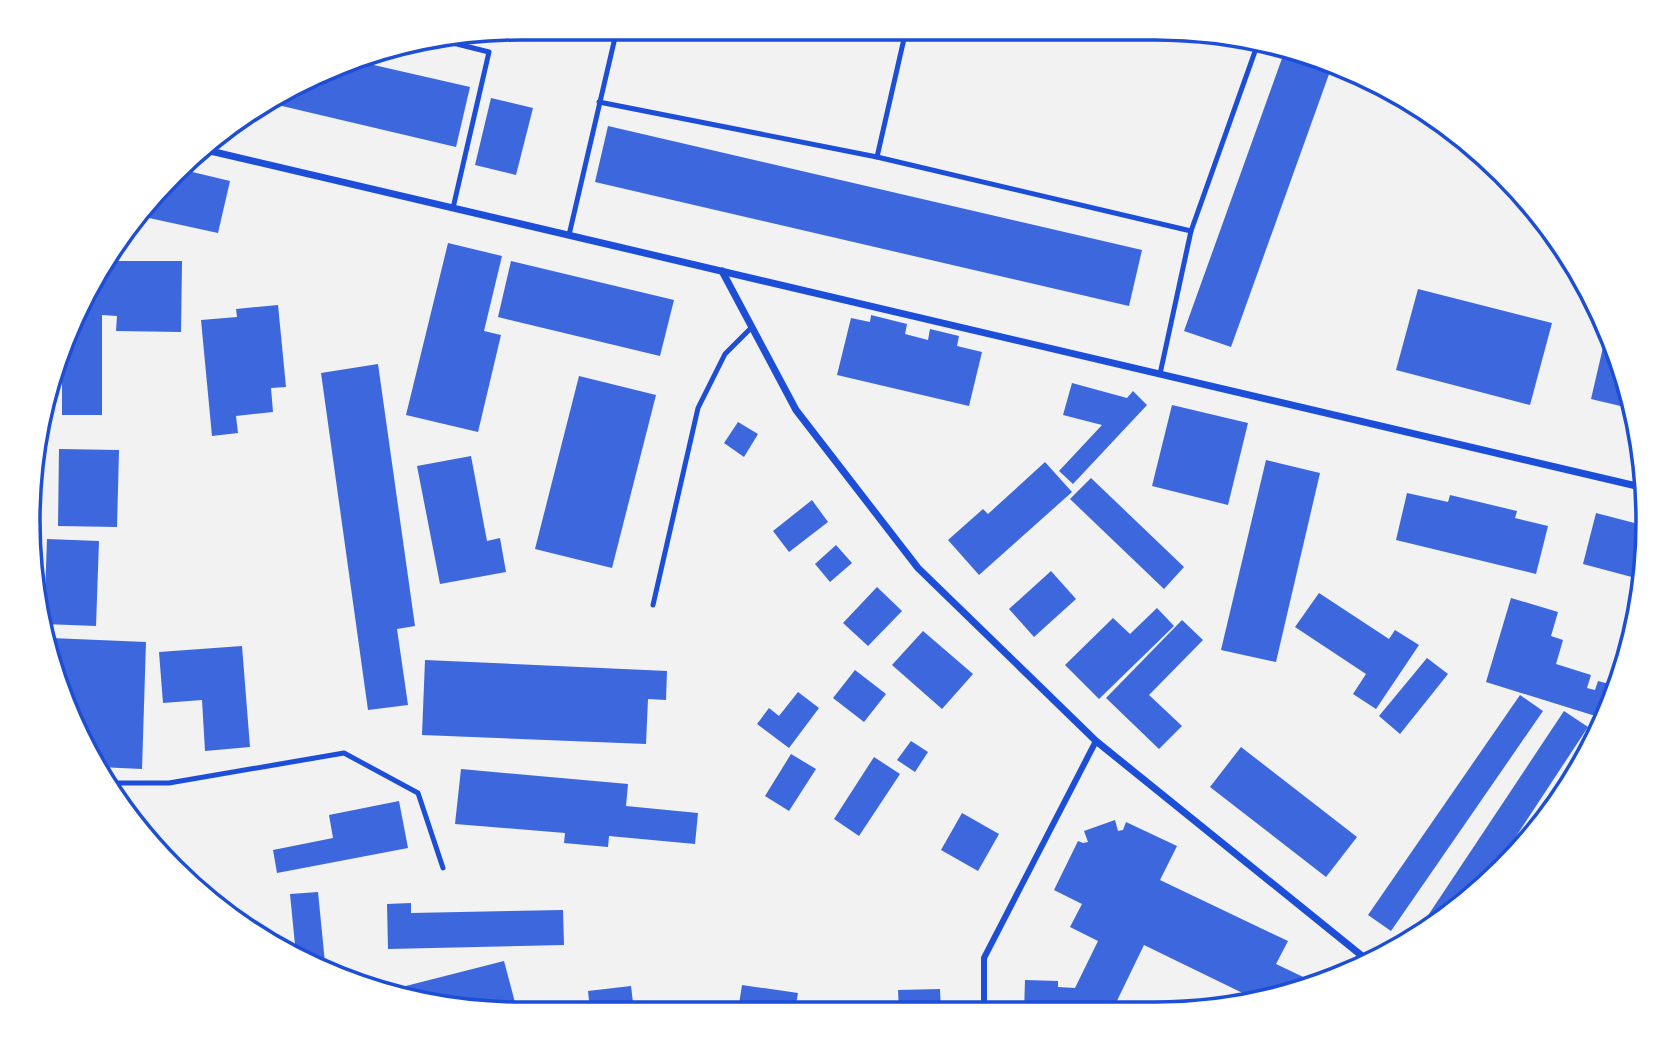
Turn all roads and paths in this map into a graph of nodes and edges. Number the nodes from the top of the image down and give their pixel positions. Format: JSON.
{"nodes":[{"id":1,"x":614,"y":40,"type":"edge"},
{"id":2,"x":904,"y":40,"type":"edge"},
{"id":3,"x":457,"y":44,"type":"edge"},
{"id":4,"x":1255,"y":51,"type":"edge"},
{"id":5,"x":599,"y":102,"type":"junction"},
{"id":6,"x":215,"y":151,"type":"edge"},
{"id":7,"x":877,"y":157,"type":"junction"},
{"id":8,"x":453,"y":208,"type":"junction"},
{"id":9,"x":1191,"y":231,"type":"junction"},
{"id":10,"x":569,"y":234,"type":"junction"},
{"id":11,"x":722,"y":271,"type":"junction"},
{"id":12,"x":752,"y":327,"type":"junction"},
{"id":13,"x":1160,"y":374,"type":"junction"},
{"id":14,"x":1635,"y":486,"type":"edge"},
{"id":15,"x":653,"y":605,"type":"dead end"},
{"id":16,"x":1096,"y":741,"type":"junction"},
{"id":17,"x":118,"y":783,"type":"edge"},
{"id":18,"x":443,"y":868,"type":"dead end"},
{"id":19,"x":1361,"y":955,"type":"edge"},
{"id":20,"x":984,"y":1002,"type":"edge"}],
"edges":[{"from":1,"to":5,"type":"lane"},
{"from":2,"to":7,"type":"lane"},
{"from":3,"to":8,"type":"lane"},
{"from":4,"to":9,"type":"lane"},
{"from":5,"to":7,"type":"lane"},
{"from":5,"to":10,"type":"lane"},
{"from":6,"to":8,"type":"street"},
{"from":7,"to":9,"type":"lane"},
{"from":8,"to":10,"type":"street"},
{"from":9,"to":13,"type":"lane"},
{"from":10,"to":11,"type":"street"},
{"from":11,"to":12,"type":"street"},
{"from":11,"to":13,"type":"street"},
{"from":12,"to":15,"type":"lane"},
{"from":12,"to":16,"type":"street"},
{"from":13,"to":14,"type":"street"},
{"from":16,"to":19,"type":"street"},
{"from":16,"to":20,"type":"street"},
{"from":17,"to":18,"type":"lane"}]}
